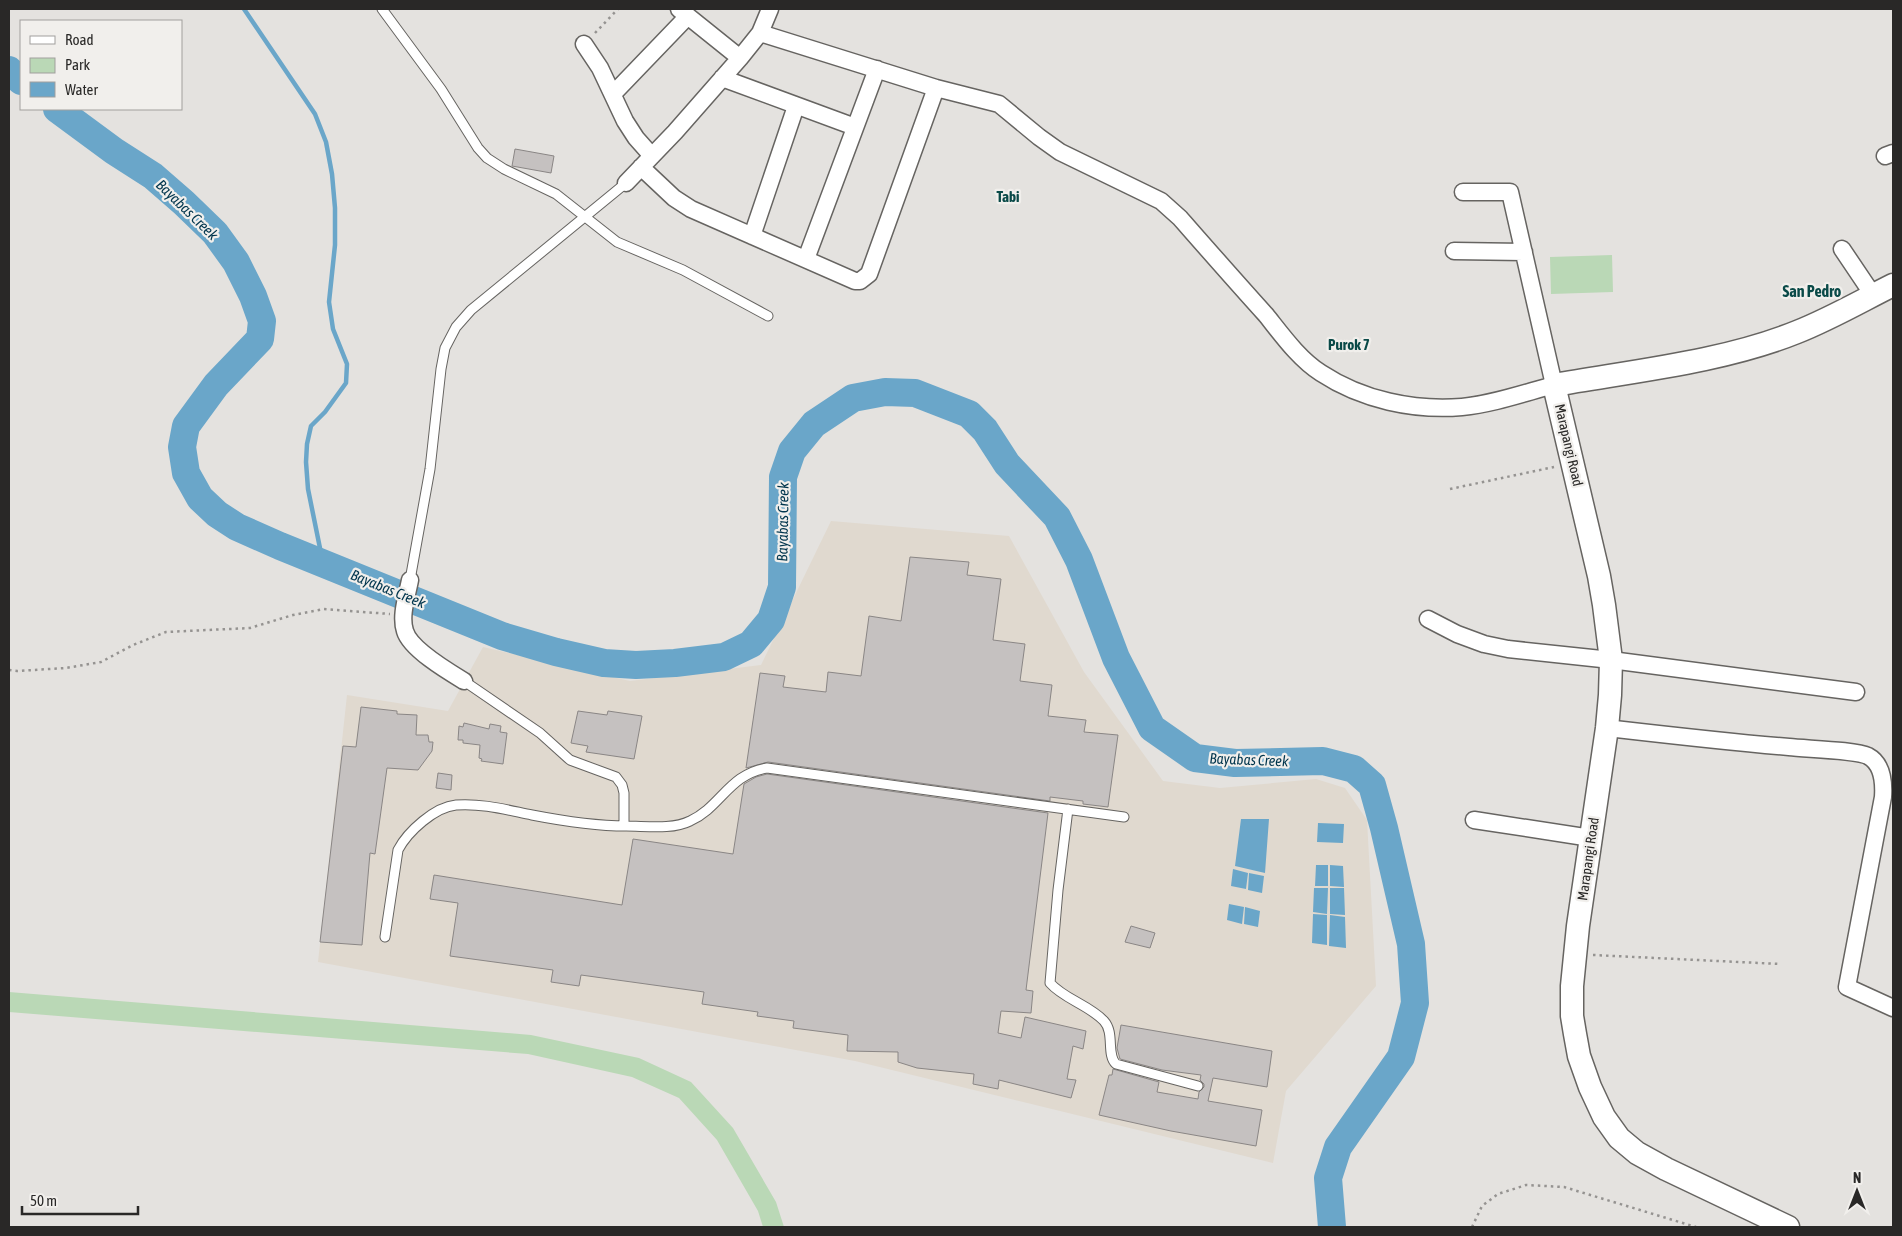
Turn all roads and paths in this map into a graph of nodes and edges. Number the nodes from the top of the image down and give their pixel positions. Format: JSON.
{"nodes":[{"id":1,"x":382,"y":9,"type":"edge"},
{"id":2,"x":618,"y":9,"type":"edge"},
{"id":3,"x":770,"y":9,"type":"edge"},
{"id":4,"x":684,"y":12,"type":"edge"},
{"id":5,"x":760,"y":33,"type":"junction"},
{"id":6,"x":584,"y":44,"type":"joint"},
{"id":7,"x":740,"y":58,"type":"junction"},
{"id":8,"x":877,"y":69,"type":"junction"},
{"id":9,"x":722,"y":78,"type":"junction"},
{"id":10,"x":936,"y":88,"type":"junction"},
{"id":11,"x":613,"y":94,"type":"junction"},
{"id":12,"x":796,"y":106,"type":"junction"},
{"id":13,"x":855,"y":127,"type":"junction"},
{"id":14,"x":646,"y":162,"type":"junction"},
{"id":15,"x":626,"y":183,"type":"joint"},
{"id":16,"x":1463,"y":192,"type":"dead end"},
{"id":17,"x":585,"y":218,"type":"junction"},
{"id":18,"x":752,"y":236,"type":"junction"},
{"id":19,"x":1842,"y":249,"type":"dead end"},
{"id":20,"x":1454,"y":251,"type":"dead end"},
{"id":21,"x":1524,"y":252,"type":"junction"},
{"id":22,"x":806,"y":259,"type":"junction"},
{"id":23,"x":1893,"y":285,"type":"edge"},
{"id":24,"x":1873,"y":295,"type":"junction"},
{"id":25,"x":768,"y":316,"type":"dead end"},
{"id":26,"x":1554,"y":384,"type":"junction"},
{"id":27,"x":1574,"y":463,"type":"junction"},
{"id":28,"x":1450,"y":489,"type":"dead end"},
{"id":29,"x":410,"y":580,"type":"joint"},
{"id":30,"x":404,"y":613,"type":"junction"},
{"id":31,"x":1428,"y":619,"type":"dead end"},
{"id":32,"x":1611,"y":660,"type":"junction"},
{"id":33,"x":9,"y":670,"type":"edge"},
{"id":34,"x":464,"y":682,"type":"joint"},
{"id":35,"x":1856,"y":692,"type":"dead end"},
{"id":36,"x":1607,"y":728,"type":"junction"},
{"id":37,"x":1068,"y":809,"type":"junction"},
{"id":38,"x":1124,"y":817,"type":"dead end"},
{"id":39,"x":1474,"y":820,"type":"dead end"},
{"id":40,"x":624,"y":826,"type":"junction"},
{"id":41,"x":1591,"y":838,"type":"junction"},
{"id":42,"x":385,"y":937,"type":"dead end"},
{"id":43,"x":1574,"y":954,"type":"junction"},
{"id":44,"x":1780,"y":964,"type":"dead end"},
{"id":45,"x":1893,"y":1008,"type":"edge"},
{"id":46,"x":1198,"y":1086,"type":"dead end"},
{"id":47,"x":1472,"y":1227,"type":"edge"},
{"id":48,"x":1696,"y":1227,"type":"edge"},
{"id":49,"x":1788,"y":1227,"type":"edge"}],
"edges":[{"from":1,"to":17,"type":"lane"},
{"from":2,"to":6,"type":"path"},
{"from":3,"to":5,"type":"street"},
{"from":4,"to":7,"type":"street"},
{"from":4,"to":11,"type":"street"},
{"from":5,"to":7,"type":"street"},
{"from":5,"to":8,"type":"street"},
{"from":6,"to":11,"type":"street"},
{"from":7,"to":9,"type":"street"},
{"from":8,"to":10,"type":"street"},
{"from":8,"to":13,"type":"street"},
{"from":9,"to":12,"type":"street"},
{"from":9,"to":14,"type":"street"},
{"from":10,"to":22,"type":"street"},
{"from":10,"to":26,"type":"street"},
{"from":11,"to":14,"type":"street"},
{"from":12,"to":13,"type":"street"},
{"from":12,"to":18,"type":"street"},
{"from":13,"to":22,"type":"street"},
{"from":14,"to":15,"type":"street"},
{"from":14,"to":18,"type":"street"},
{"from":15,"to":17,"type":"lane"},
{"from":16,"to":21,"type":"street"},
{"from":17,"to":25,"type":"lane"},
{"from":17,"to":29,"type":"lane"},
{"from":18,"to":22,"type":"street"},
{"from":19,"to":24,"type":"street"},
{"from":20,"to":21,"type":"street"},
{"from":21,"to":26,"type":"street"},
{"from":23,"to":24,"type":"street"},
{"from":24,"to":26,"type":"street"},
{"from":26,"to":27,"type":"street","name":"Marapangi Road"},
{"from":27,"to":28,"type":"path"},
{"from":27,"to":32,"type":"street","name":"Marapangi Road"},
{"from":29,"to":30,"type":"street"},
{"from":30,"to":33,"type":"path"},
{"from":30,"to":34,"type":"street"},
{"from":31,"to":32,"type":"street"},
{"from":32,"to":35,"type":"street"},
{"from":32,"to":36,"type":"street","name":"Marapangi Road"},
{"from":34,"to":40,"type":"lane"},
{"from":36,"to":41,"type":"street","name":"Marapangi Road"},
{"from":36,"to":45,"type":"street"},
{"from":37,"to":38,"type":"lane"},
{"from":37,"to":40,"type":"lane"},
{"from":37,"to":46,"type":"lane"},
{"from":39,"to":41,"type":"street"},
{"from":40,"to":42,"type":"lane"},
{"from":41,"to":43,"type":"street","name":"Marapangi Road"},
{"from":43,"to":44,"type":"path"},
{"from":43,"to":49,"type":"street","name":"Marapangi Road"},
{"from":47,"to":48,"type":"path"}]}
